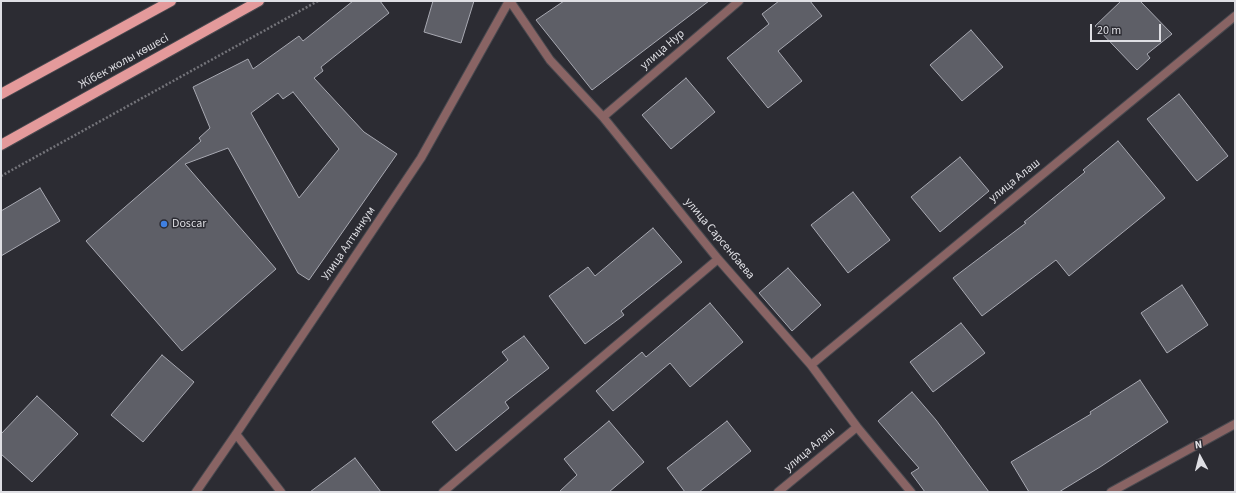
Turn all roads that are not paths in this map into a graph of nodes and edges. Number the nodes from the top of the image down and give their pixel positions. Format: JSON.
{"nodes":[{"id":1,"x":171,"y":1,"type":"edge"},
{"id":2,"x":259,"y":1,"type":"edge"},
{"id":3,"x":509,"y":1,"type":"edge"},
{"id":4,"x":739,"y":1,"type":"edge"},
{"id":5,"x":1235,"y":16,"type":"edge"},
{"id":6,"x":1,"y":94,"type":"edge"},
{"id":7,"x":603,"y":116,"type":"junction"},
{"id":8,"x":1,"y":145,"type":"edge"},
{"id":9,"x":718,"y":259,"type":"junction"},
{"id":10,"x":811,"y":365,"type":"junction"},
{"id":11,"x":1235,"y":424,"type":"edge"},
{"id":12,"x":857,"y":427,"type":"junction"},
{"id":13,"x":236,"y":434,"type":"junction"},
{"id":14,"x":196,"y":492,"type":"edge"},
{"id":15,"x":281,"y":492,"type":"edge"},
{"id":16,"x":443,"y":492,"type":"edge"},
{"id":17,"x":778,"y":492,"type":"edge"},
{"id":18,"x":911,"y":492,"type":"edge"},
{"id":19,"x":1111,"y":492,"type":"edge"}],
"edges":[{"from":1,"to":6,"type":"main road"},
{"from":2,"to":8,"type":"main road","name":"Жібек жолы көшесі"},
{"from":3,"to":7,"type":"street","name":"улица Сарсенбаева"},
{"from":3,"to":13,"type":"street","name":"Улица Алтынкум"},
{"from":4,"to":7,"type":"street","name":"улица Нур"},
{"from":5,"to":10,"type":"street","name":"улица Алаш"},
{"from":7,"to":9,"type":"street","name":"улица Сарсенбаева"},
{"from":9,"to":10,"type":"street","name":"улица Сарсенбаева"},
{"from":9,"to":16,"type":"street"},
{"from":10,"to":12,"type":"street","name":"улица Сарсенбаева"},
{"from":11,"to":19,"type":"street"},
{"from":12,"to":17,"type":"street","name":"улица Алаш"},
{"from":12,"to":18,"type":"street","name":"улица Сарсенбаева"},
{"from":13,"to":14,"type":"street","name":"Улица Алтынкум"},
{"from":13,"to":15,"type":"street"}]}
